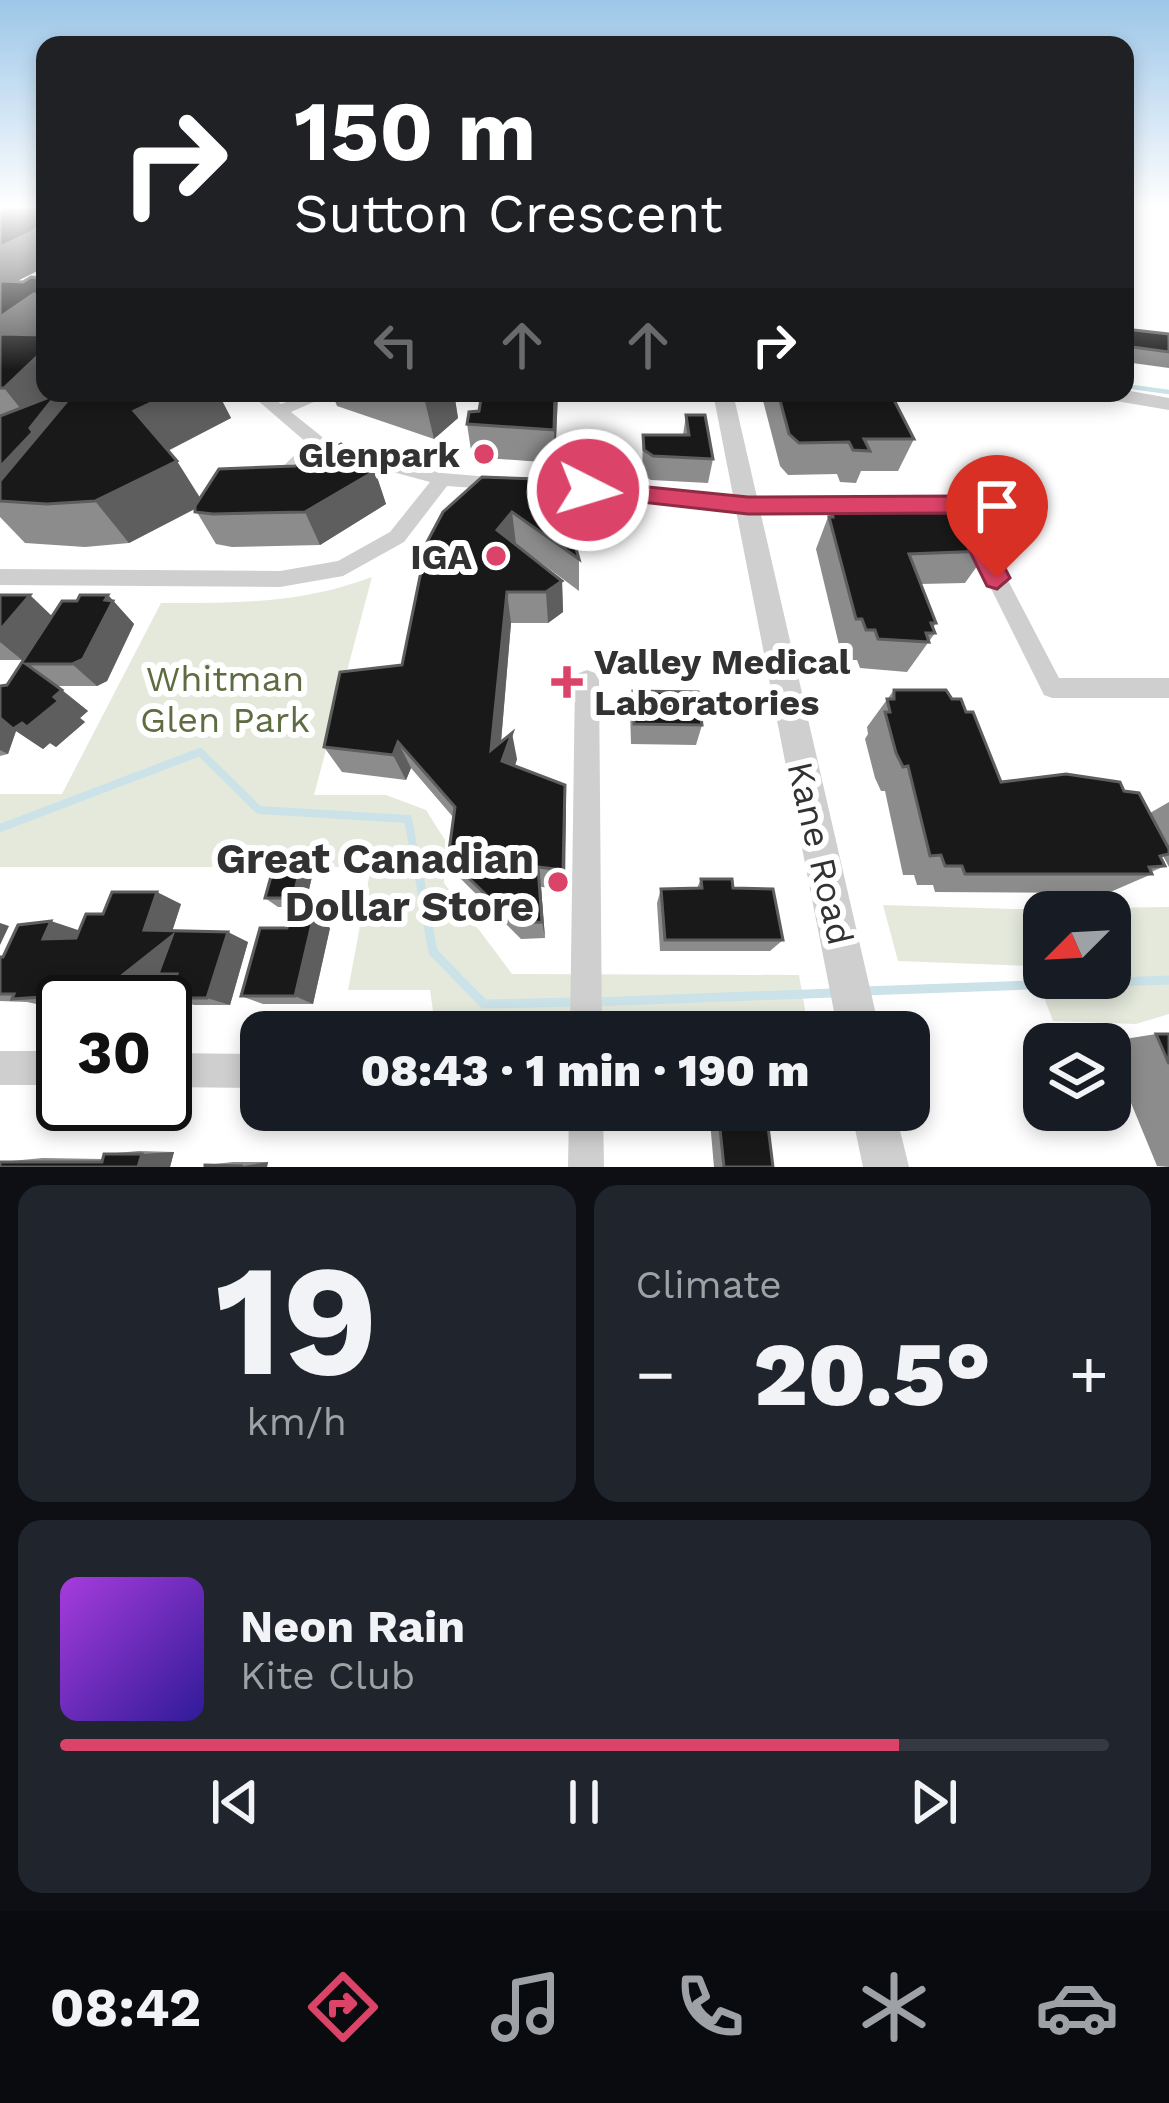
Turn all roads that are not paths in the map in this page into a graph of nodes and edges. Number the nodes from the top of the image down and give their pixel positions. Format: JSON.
{"nodes":[{"id":1,"x":1134,"y":398,"type":"edge"},
{"id":2,"x":268,"y":402,"type":"edge"},
{"id":3,"x":302,"y":402,"type":"edge"},
{"id":4,"x":725,"y":402,"type":"edge"},
{"id":5,"x":1169,"y":404,"type":"edge"},
{"id":6,"x":279,"y":411,"type":"junction"},
{"id":7,"x":318,"y":442,"type":"junction"},
{"id":8,"x":442,"y":479,"type":"junction"},
{"id":9,"x":262,"y":486,"type":"edge"},
{"id":10,"x":748,"y":505,"type":"junction"},
{"id":11,"x":889,"y":505,"type":"edge"},
{"id":12,"x":913,"y":505,"type":"edge"},
{"id":13,"x":0,"y":577,"type":"edge"},
{"id":14,"x":98,"y":578,"type":"junction"},
{"id":15,"x":83,"y":600,"type":"edge"},
{"id":16,"x":587,"y":680,"type":"dead end"},
{"id":17,"x":1169,"y":688,"type":"edge"},
{"id":18,"x":586,"y":1011,"type":"edge"},
{"id":19,"x":855,"y":1011,"type":"edge"},
{"id":20,"x":0,"y":1068,"type":"edge"},
{"id":21,"x":36,"y":1068,"type":"edge"},
{"id":22,"x":192,"y":1070,"type":"edge"},
{"id":23,"x":240,"y":1071,"type":"edge"},
{"id":24,"x":586,"y":1131,"type":"edge"},
{"id":25,"x":878,"y":1131,"type":"edge"},
{"id":26,"x":586,"y":1167,"type":"edge"},
{"id":27,"x":886,"y":1167,"type":"edge"}],
"edges":[{"from":1,"to":5,"type":"street"},
{"from":2,"to":6,"type":"street"},
{"from":3,"to":6,"type":"street"},
{"from":4,"to":10,"type":"street","name":"Kane Road"},
{"from":6,"to":7,"type":"street"},
{"from":7,"to":8,"type":"street"},
{"from":7,"to":9,"type":"street"},
{"from":8,"to":10,"type":"street"},
{"from":8,"to":14,"type":"street"},
{"from":10,"to":11,"type":"street"},
{"from":10,"to":19,"type":"street","name":"Kane Road"},
{"from":12,"to":17,"type":"street"},
{"from":13,"to":14,"type":"street"},
{"from":14,"to":15,"type":"street"},
{"from":16,"to":18,"type":"street"},
{"from":20,"to":21,"type":"street"},
{"from":22,"to":23,"type":"street"},
{"from":24,"to":26,"type":"street"},
{"from":25,"to":27,"type":"street"}]}
